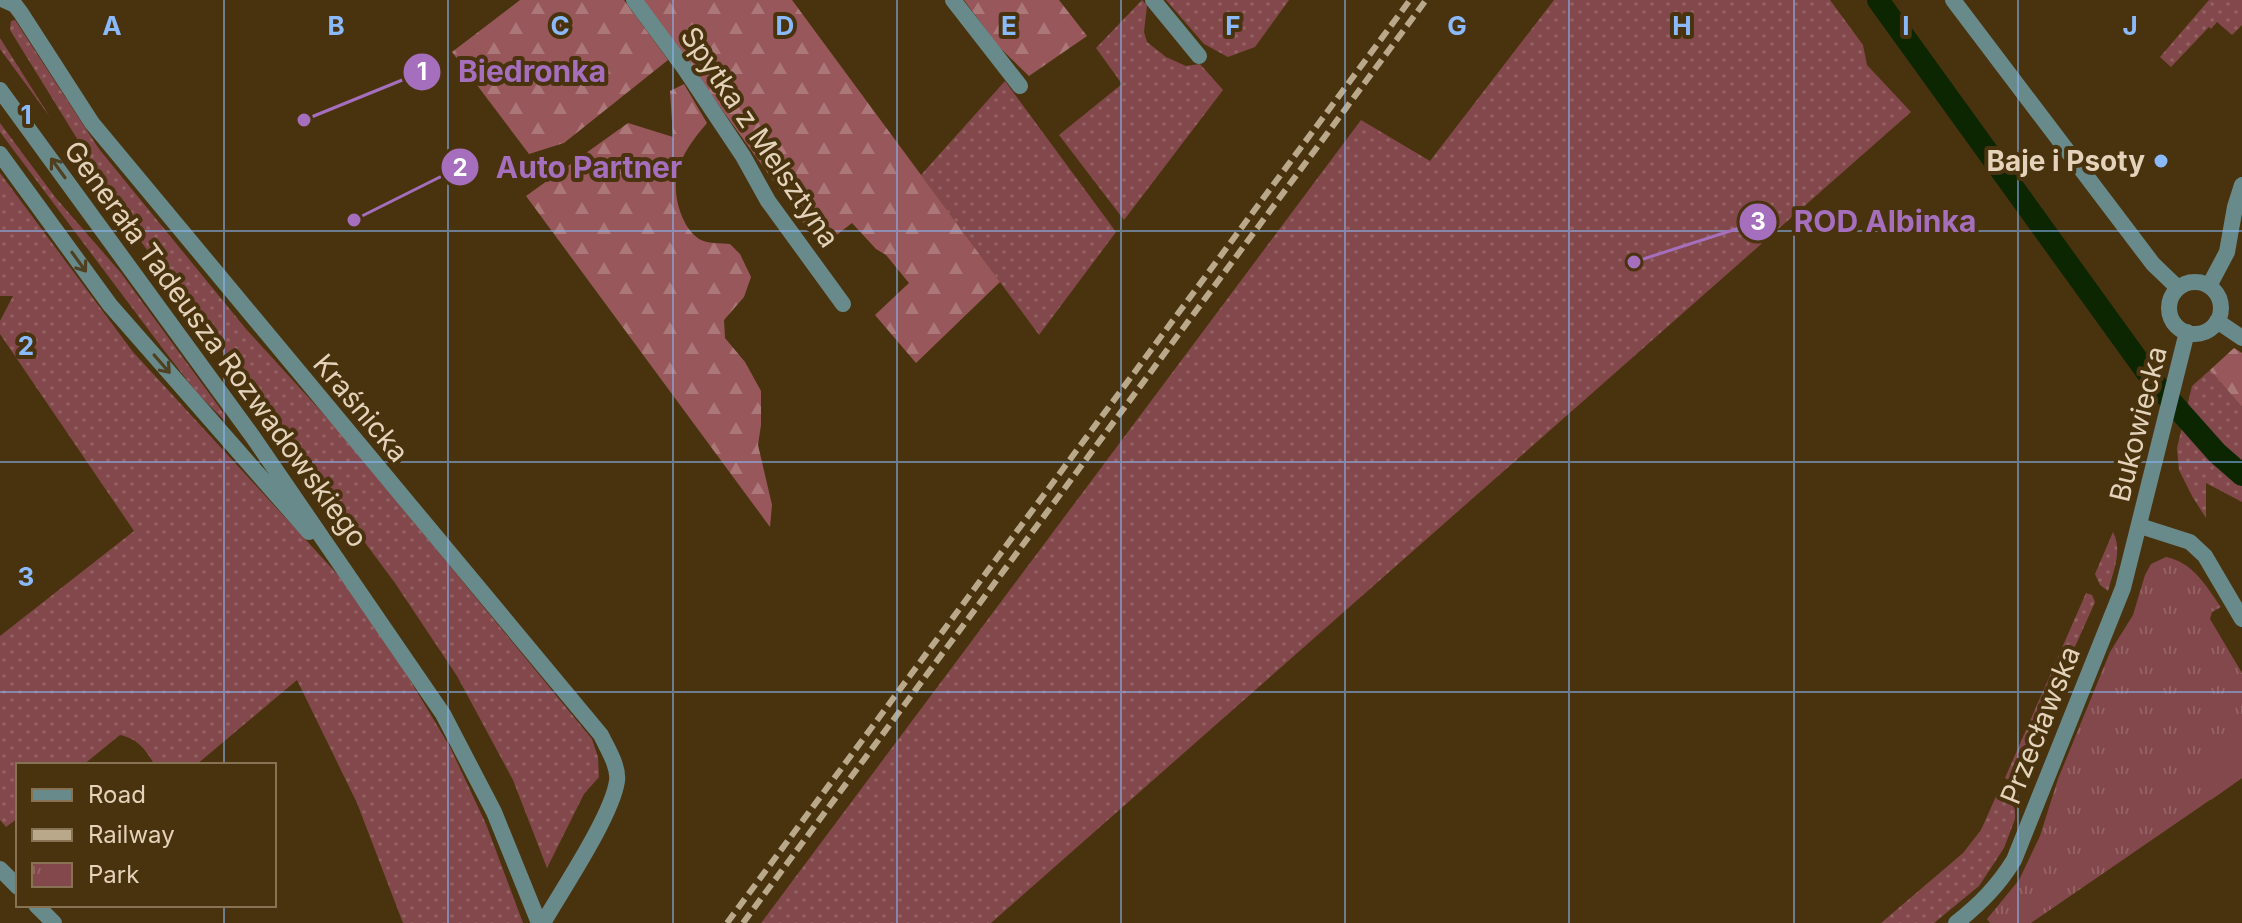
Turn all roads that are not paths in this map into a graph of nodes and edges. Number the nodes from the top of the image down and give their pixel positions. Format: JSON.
{"nodes":[{"id":1,"x":3,"y":0,"type":"edge"},
{"id":2,"x":634,"y":0,"type":"edge"},
{"id":3,"x":953,"y":0,"type":"edge"},
{"id":4,"x":1153,"y":0,"type":"edge"},
{"id":5,"x":1953,"y":0,"type":"edge"},
{"id":6,"x":1199,"y":56,"type":"dead end"},
{"id":7,"x":1020,"y":86,"type":"dead end"},
{"id":8,"x":0,"y":90,"type":"edge"},
{"id":9,"x":0,"y":154,"type":"edge"},
{"id":10,"x":2242,"y":185,"type":"edge"},
{"id":11,"x":2209,"y":286,"type":"junction"},
{"id":12,"x":2178,"y":288,"type":"junction"},
{"id":13,"x":843,"y":304,"type":"dead end"},
{"id":14,"x":2217,"y":321,"type":"junction"},
{"id":15,"x":2187,"y":332,"type":"junction"},
{"id":16,"x":2242,"y":338,"type":"edge"},
{"id":17,"x":2140,"y":526,"type":"junction"},
{"id":18,"x":360,"y":591,"type":"junction"},
{"id":19,"x":2242,"y":619,"type":"edge"},
{"id":20,"x":0,"y":869,"type":"edge"},
{"id":21,"x":16,"y":885,"type":"edge"},
{"id":22,"x":38,"y":907,"type":"edge"},
{"id":23,"x":54,"y":923,"type":"edge"},
{"id":24,"x":541,"y":923,"type":"edge"},
{"id":25,"x":1956,"y":923,"type":"edge"}],
"edges":[{"from":1,"to":24,"type":"street","name":"Kraśnicka"},
{"from":2,"to":13,"type":"street","name":"Spytka z Melsztyna"},
{"from":3,"to":7,"type":"street"},
{"from":4,"to":6,"type":"street"},
{"from":5,"to":12,"type":"street"},
{"from":18,"to":8,"type":"street","name":"Generała Tadeusza Rozwadowskiego","one_way":true},
{"from":9,"to":18,"type":"street","name":"Generała Tadeusza Rozwadowskiego","one_way":true},
{"from":10,"to":11,"type":"street"},
{"from":11,"to":12,"type":"street"},
{"from":11,"to":14,"type":"street"},
{"from":12,"to":15,"type":"street"},
{"from":14,"to":15,"type":"street"},
{"from":14,"to":16,"type":"street"},
{"from":15,"to":17,"type":"street","name":"Bukowiecka"},
{"from":17,"to":19,"type":"street","name":"Bukowiecka"},
{"from":17,"to":25,"type":"street","name":"Przecławska"},
{"from":18,"to":24,"type":"street","name":"Generała Tadeusza Rozwadowskiego"},
{"from":20,"to":21,"type":"street"},
{"from":22,"to":23,"type":"street"}]}
